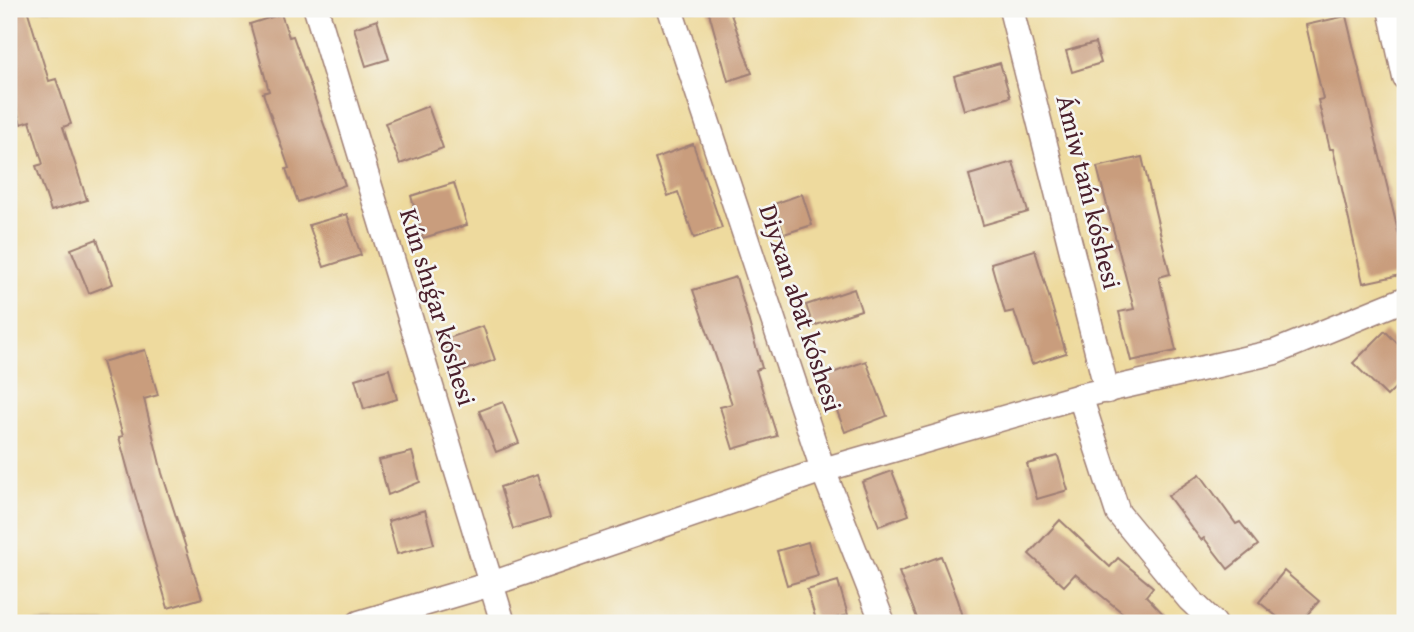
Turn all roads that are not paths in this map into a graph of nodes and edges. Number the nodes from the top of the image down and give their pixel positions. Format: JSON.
{"nodes":[{"id":1,"x":316,"y":9,"type":"edge"},
{"id":2,"x":670,"y":9,"type":"edge"},
{"id":3,"x":1011,"y":9,"type":"edge"},
{"id":4,"x":1390,"y":9,"type":"edge"},
{"id":5,"x":1405,"y":78,"type":"edge"},
{"id":6,"x":1404,"y":302,"type":"edge"},
{"id":7,"x":1107,"y":391,"type":"junction"},
{"id":8,"x":1080,"y":396,"type":"junction"},
{"id":9,"x":823,"y":470,"type":"junction"},
{"id":10,"x":491,"y":584,"type":"junction"},
{"id":11,"x":359,"y":623,"type":"edge"},
{"id":12,"x":503,"y":623,"type":"edge"},
{"id":13,"x":883,"y":623,"type":"edge"},
{"id":14,"x":1214,"y":623,"type":"edge"}],
"edges":[{"from":1,"to":10,"type":"street","name":"Kún shıǵar kóshesi"},
{"from":2,"to":9,"type":"street","name":"Diyxan abat kóshesi"},
{"from":3,"to":7,"type":"street","name":"Ámiw tańı kóshesi"},
{"from":4,"to":5,"type":"street"},
{"from":6,"to":7,"type":"street"},
{"from":7,"to":8,"type":"street"},
{"from":8,"to":9,"type":"street"},
{"from":8,"to":14,"type":"street"},
{"from":9,"to":10,"type":"street"},
{"from":9,"to":13,"type":"street","name":"Diyxan abat kóshesi"},
{"from":10,"to":11,"type":"street"},
{"from":10,"to":12,"type":"street","name":"Kún shıǵar kóshesi"}]}
